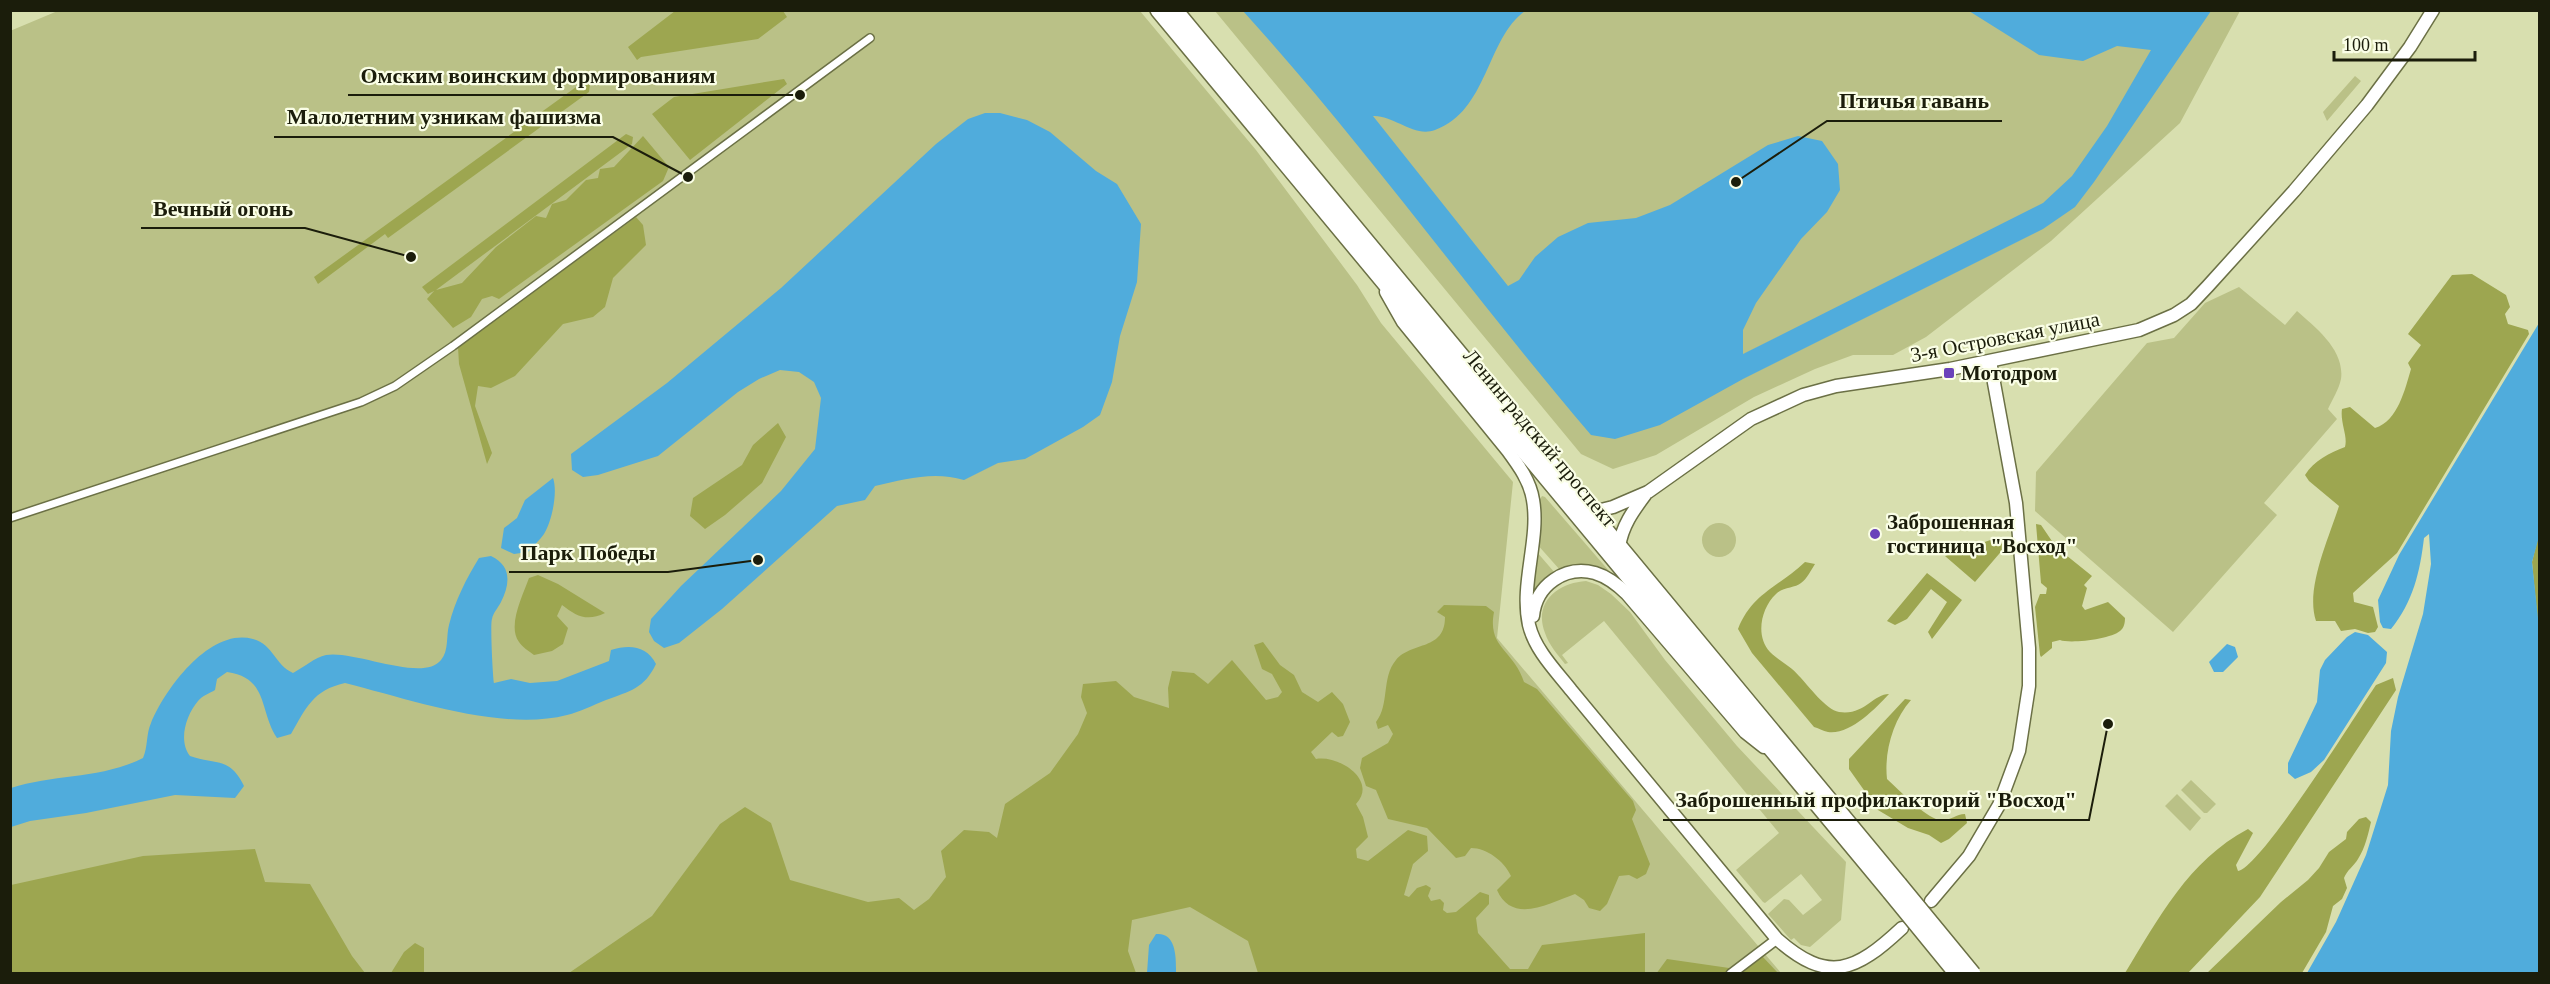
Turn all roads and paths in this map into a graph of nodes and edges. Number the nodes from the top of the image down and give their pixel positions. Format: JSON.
{"nodes":[{"id":1,"x":1158,"y":10,"type":"edge"},
{"id":2,"x":1174,"y":10,"type":"edge"},
{"id":3,"x":2433,"y":10,"type":"edge"},
{"id":4,"x":870,"y":38,"type":"dead end"},
{"id":5,"x":1375,"y":272,"type":"junction"},
{"id":6,"x":1990,"y":361,"type":"junction"},
{"id":7,"x":1648,"y":492,"type":"junction"},
{"id":8,"x":1588,"y":509,"type":"junction"},
{"id":9,"x":10,"y":518,"type":"edge"},
{"id":10,"x":1619,"y":547,"type":"junction"},
{"id":11,"x":1537,"y":644,"type":"junction"},
{"id":12,"x":1783,"y":763,"type":"junction"},
{"id":13,"x":1894,"y":888,"type":"junction"},
{"id":14,"x":1931,"y":902,"type":"dead end"},
{"id":15,"x":1902,"y":928,"type":"dead end"},
{"id":16,"x":1777,"y":939,"type":"junction"},
{"id":17,"x":1731,"y":974,"type":"edge"},
{"id":18,"x":1957,"y":974,"type":"edge"},
{"id":19,"x":1973,"y":974,"type":"edge"}],
"edges":[{"from":1,"to":5,"type":"main road","name":"Ленинградский проспект"},
{"from":2,"to":8,"type":"main road","name":"Ленинградский проспект"},
{"from":3,"to":6,"type":"street","name":"3-я Островская улица"},
{"from":4,"to":9,"type":"street"},
{"from":5,"to":11,"type":"street"},
{"from":5,"to":12,"type":"main road","name":"Ленинградский проспект"},
{"from":6,"to":7,"type":"street","name":"3-я Островская улица"},
{"from":6,"to":14,"type":"street"},
{"from":7,"to":8,"type":"street"},
{"from":7,"to":10,"type":"street"},
{"from":8,"to":10,"type":"main road","name":"Ленинградский проспект"},
{"from":10,"to":13,"type":"main road","name":"Ленинградский проспект"},
{"from":11,"to":12,"type":"street"},
{"from":11,"to":16,"type":"street"},
{"from":12,"to":13,"type":"main road","name":"Ленинградский проспект"},
{"from":13,"to":18,"type":"main road","bridge":true},
{"from":13,"to":19,"type":"main road","bridge":true},
{"from":15,"to":16,"type":"street"},
{"from":16,"to":17,"type":"street"}]}
